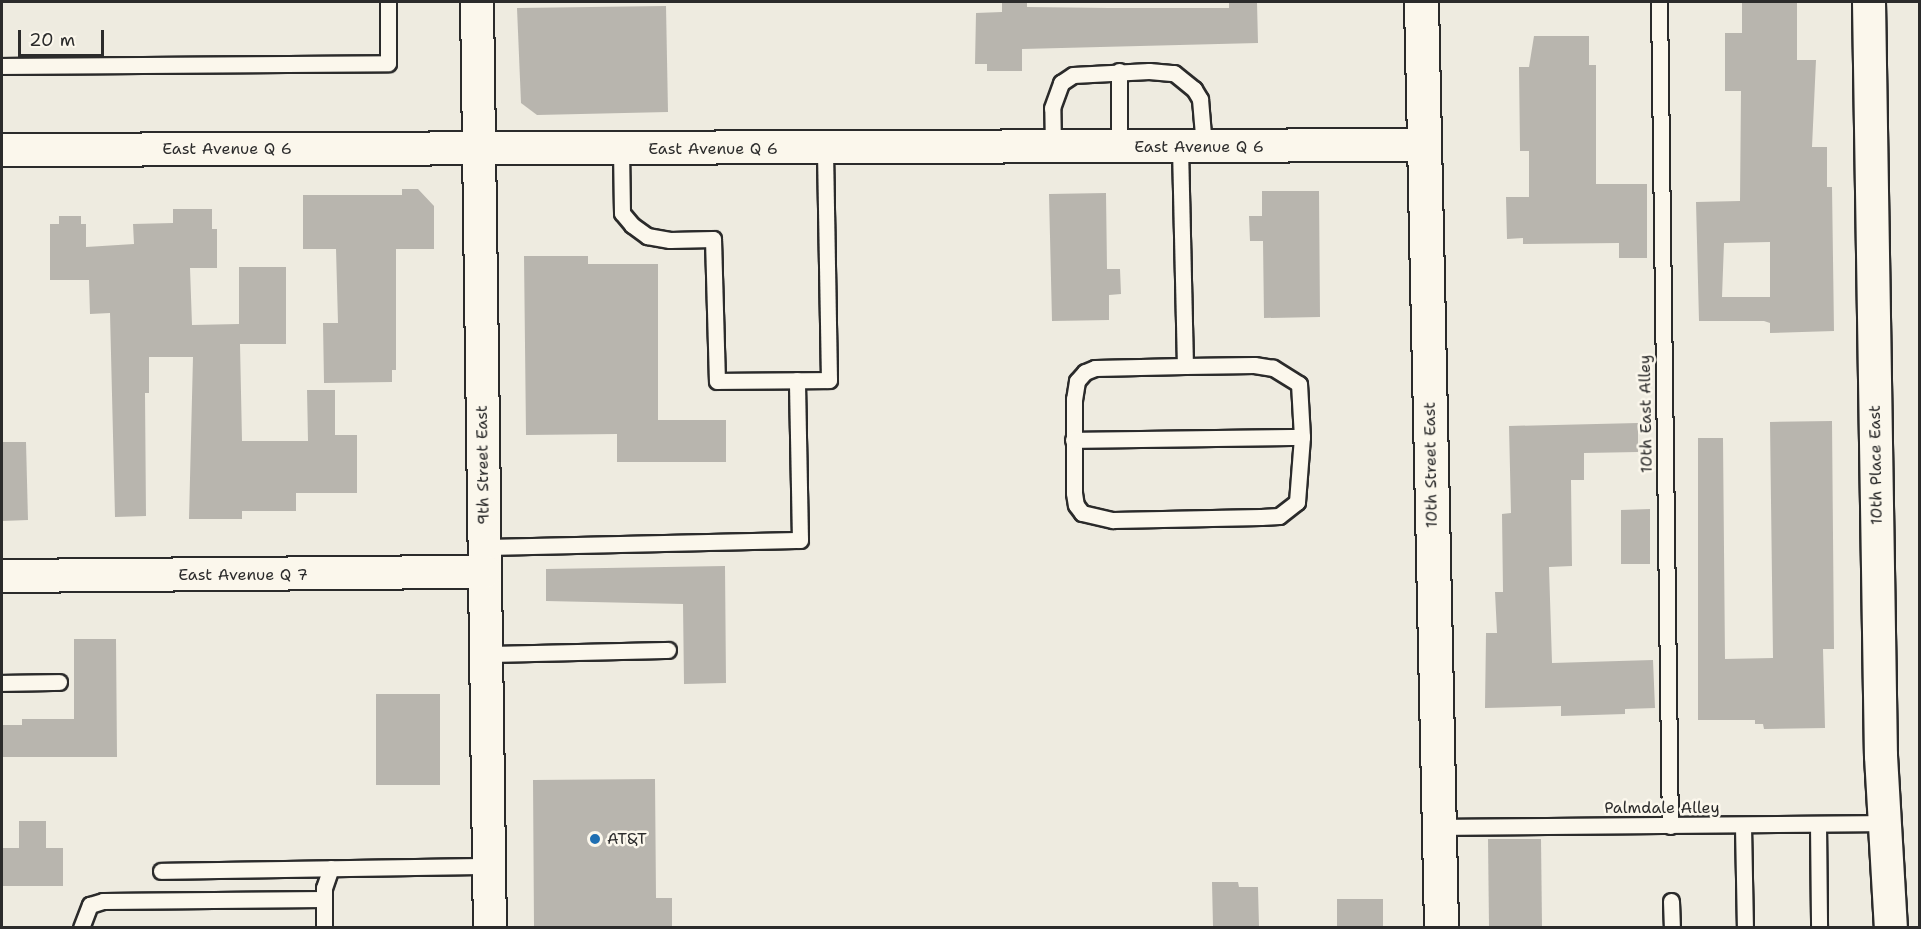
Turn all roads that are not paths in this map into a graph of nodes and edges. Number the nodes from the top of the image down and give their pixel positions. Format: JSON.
{"nodes":[{"id":1,"x":388,"y":2,"type":"edge"},
{"id":2,"x":477,"y":2,"type":"edge"},
{"id":3,"x":1421,"y":2,"type":"edge"},
{"id":4,"x":1659,"y":2,"type":"edge"},
{"id":5,"x":1869,"y":2,"type":"edge"},
{"id":6,"x":2,"y":66,"type":"edge"},
{"id":7,"x":1119,"y":72,"type":"junction"},
{"id":8,"x":1424,"y":146,"type":"junction"},
{"id":9,"x":1053,"y":147,"type":"junction"},
{"id":10,"x":1119,"y":147,"type":"junction"},
{"id":11,"x":1192,"y":147,"type":"junction"},
{"id":12,"x":825,"y":148,"type":"junction"},
{"id":13,"x":479,"y":149,"type":"junction"},
{"id":14,"x":621,"y":149,"type":"junction"},
{"id":15,"x":2,"y":150,"type":"edge"},
{"id":16,"x":1185,"y":366,"type":"junction"},
{"id":17,"x":797,"y":380,"type":"junction"},
{"id":18,"x":1302,"y":437,"type":"junction"},
{"id":19,"x":1073,"y":440,"type":"junction"},
{"id":20,"x":484,"y":559,"type":"junction"},
{"id":21,"x":2,"y":576,"type":"edge"},
{"id":22,"x":668,"y":650,"type":"dead end"},
{"id":23,"x":487,"y":654,"type":"junction"},
{"id":24,"x":59,"y":681,"type":"dead end"},
{"id":25,"x":2,"y":682,"type":"edge"},
{"id":26,"x":1885,"y":823,"type":"junction"},
{"id":27,"x":1818,"y":824,"type":"junction"},
{"id":28,"x":1670,"y":826,"type":"junction"},
{"id":29,"x":1743,"y":826,"type":"junction"},
{"id":30,"x":1439,"y":827,"type":"junction"},
{"id":31,"x":489,"y":866,"type":"junction"},
{"id":32,"x":331,"y":868,"type":"junction"},
{"id":33,"x":161,"y":871,"type":"dead end"},
{"id":34,"x":324,"y":899,"type":"junction"},
{"id":35,"x":1671,"y":901,"type":"dead end"},
{"id":36,"x":81,"y":927,"type":"edge"},
{"id":37,"x":324,"y":927,"type":"edge"},
{"id":38,"x":490,"y":927,"type":"edge"},
{"id":39,"x":1441,"y":927,"type":"edge"},
{"id":40,"x":1672,"y":927,"type":"edge"},
{"id":41,"x":1744,"y":927,"type":"edge"},
{"id":42,"x":1818,"y":927,"type":"edge"},
{"id":43,"x":1891,"y":927,"type":"edge"}],
"edges":[{"from":1,"to":6,"type":"lane"},
{"from":2,"to":13,"type":"street","name":"9th Street East"},
{"from":3,"to":8,"type":"main road","name":"10th Street East"},
{"from":4,"to":28,"type":"lane","name":"10th East Alley"},
{"from":5,"to":26,"type":"street","name":"10th Place East"},
{"from":7,"to":9,"type":"lane"},
{"from":7,"to":10,"type":"lane"},
{"from":7,"to":11,"type":"lane"},
{"from":8,"to":11,"type":"street","name":"East Avenue Q 6"},
{"from":8,"to":30,"type":"main road","name":"10th Street East"},
{"from":9,"to":10,"type":"street","name":"East Avenue Q 6"},
{"from":9,"to":12,"type":"street","name":"East Avenue Q 6"},
{"from":10,"to":11,"type":"street","name":"East Avenue Q 6"},
{"from":11,"to":16,"type":"lane"},
{"from":12,"to":14,"type":"street","name":"East Avenue Q 6"},
{"from":12,"to":17,"type":"lane"},
{"from":13,"to":14,"type":"street","name":"East Avenue Q 6"},
{"from":13,"to":15,"type":"street","name":"East Avenue Q 6"},
{"from":13,"to":20,"type":"street","name":"9th Street East"},
{"from":14,"to":17,"type":"lane"},
{"from":16,"to":18,"type":"lane"},
{"from":16,"to":19,"type":"lane"},
{"from":17,"to":20,"type":"lane"},
{"from":18,"to":19,"type":"lane"},
{"from":18,"to":19,"type":"lane"},
{"from":20,"to":21,"type":"street","name":"East Avenue Q 7"},
{"from":20,"to":23,"type":"street","name":"9th Street East"},
{"from":22,"to":23,"type":"lane"},
{"from":23,"to":31,"type":"street","name":"9th Street East"},
{"from":24,"to":25,"type":"lane"},
{"from":26,"to":27,"type":"lane","name":"Palmdale Alley"},
{"from":26,"to":43,"type":"street","name":"10th Place East"},
{"from":27,"to":29,"type":"lane","name":"Palmdale Alley"},
{"from":27,"to":42,"type":"lane"},
{"from":28,"to":29,"type":"lane","name":"Palmdale Alley"},
{"from":28,"to":30,"type":"lane","name":"Palmdale Alley"},
{"from":29,"to":41,"type":"lane"},
{"from":30,"to":39,"type":"main road","name":"10th Street East"},
{"from":31,"to":32,"type":"lane"},
{"from":31,"to":38,"type":"street","name":"9th Street East"},
{"from":32,"to":33,"type":"lane"},
{"from":32,"to":34,"type":"lane"},
{"from":34,"to":36,"type":"lane"},
{"from":34,"to":37,"type":"lane"},
{"from":35,"to":40,"type":"lane"}]}
